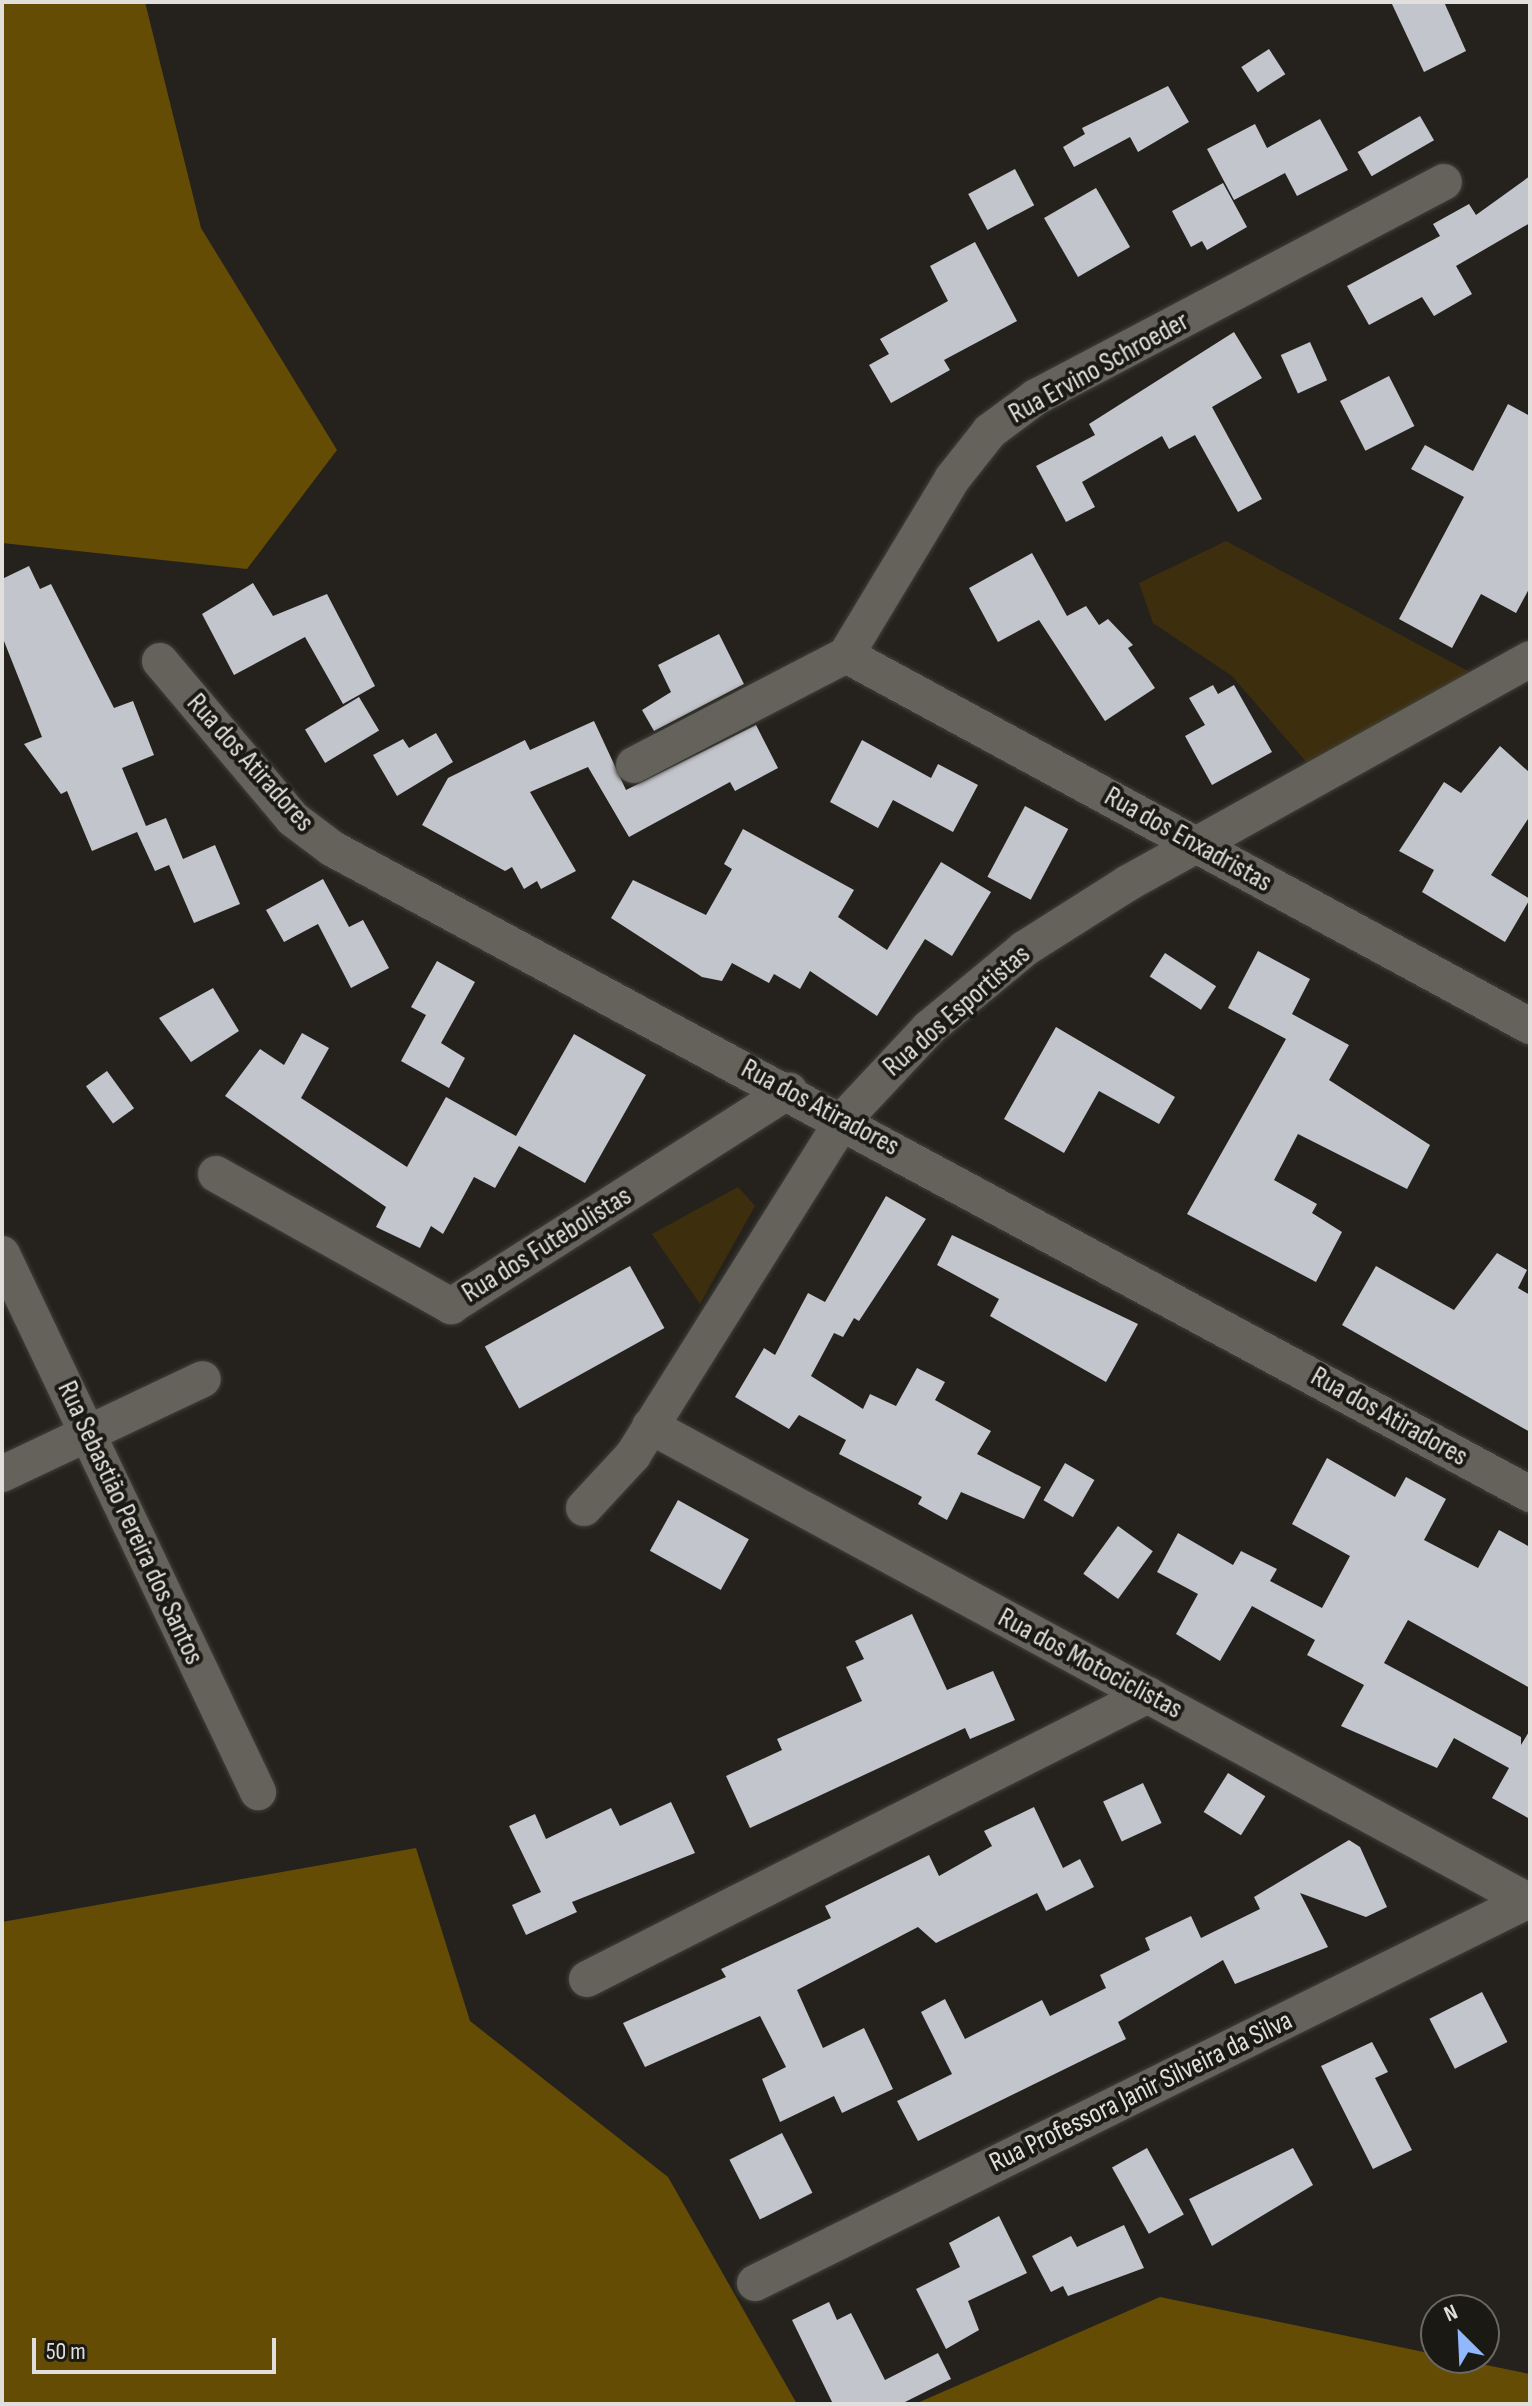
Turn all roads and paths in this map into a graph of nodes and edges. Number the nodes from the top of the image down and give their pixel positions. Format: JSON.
{"nodes":[{"id":1,"x":1444,"y":182,"type":"dead end"},
{"id":2,"x":846,"y":655,"type":"junction"},
{"id":3,"x":1530,"y":659,"type":"edge"},
{"id":4,"x":160,"y":661,"type":"dead end"},
{"id":5,"x":634,"y":765,"type":"dead end"},
{"id":6,"x":1195,"y":844,"type":"junction"},
{"id":7,"x":1530,"y":1026,"type":"edge"},
{"id":8,"x":789,"y":1091,"type":"junction"},
{"id":9,"x":843,"y":1120,"type":"junction"},
{"id":10,"x":216,"y":1174,"type":"dead end"},
{"id":11,"x":2,"y":1254,"type":"edge"},
{"id":12,"x":203,"y":1379,"type":"dead end"},
{"id":13,"x":650,"y":1426,"type":"junction"},
{"id":14,"x":87,"y":1434,"type":"junction"},
{"id":15,"x":2,"y":1474,"type":"edge"},
{"id":16,"x":1530,"y":1494,"type":"edge"},
{"id":17,"x":584,"y":1508,"type":"dead end"},
{"id":18,"x":1148,"y":1695,"type":"junction"},
{"id":19,"x":258,"y":1792,"type":"dead end"},
{"id":20,"x":1528,"y":1901,"type":"edge"},
{"id":21,"x":587,"y":1979,"type":"dead end"},
{"id":22,"x":755,"y":2283,"type":"dead end"}],
"edges":[{"from":1,"to":2,"type":"street","name":"Rua Ervino Schroeder"},
{"from":2,"to":5,"type":"street"},
{"from":2,"to":6,"type":"street","name":"Rua dos Enxadristas"},
{"from":3,"to":6,"type":"street","name":"Rua dos Esportistas"},
{"from":4,"to":8,"type":"street","name":"Rua dos Atiradores"},
{"from":6,"to":7,"type":"street","name":"Rua dos Enxadristas"},
{"from":6,"to":9,"type":"street","name":"Rua dos Esportistas"},
{"from":8,"to":9,"type":"street","name":"Rua dos Atiradores"},
{"from":8,"to":10,"type":"street","name":"Rua dos Futebolistas"},
{"from":9,"to":13,"type":"street","name":"Rua dos Esportistas"},
{"from":9,"to":16,"type":"street","name":"Rua dos Atiradores"},
{"from":11,"to":14,"type":"street","name":"Rua Sebastião Pereira dos Santos"},
{"from":12,"to":14,"type":"street"},
{"from":13,"to":17,"type":"street","name":"Rua dos Esportistas"},
{"from":13,"to":18,"type":"street","name":"Rua dos Motociclistas"},
{"from":14,"to":15,"type":"street"},
{"from":14,"to":19,"type":"street","name":"Rua Sebastião Pereira dos Santos"},
{"from":18,"to":20,"type":"street","name":"Rua dos Motociclistas"},
{"from":18,"to":21,"type":"street"},
{"from":20,"to":22,"type":"street","name":"Rua Professora Janir Silveira da Silva"}]}
